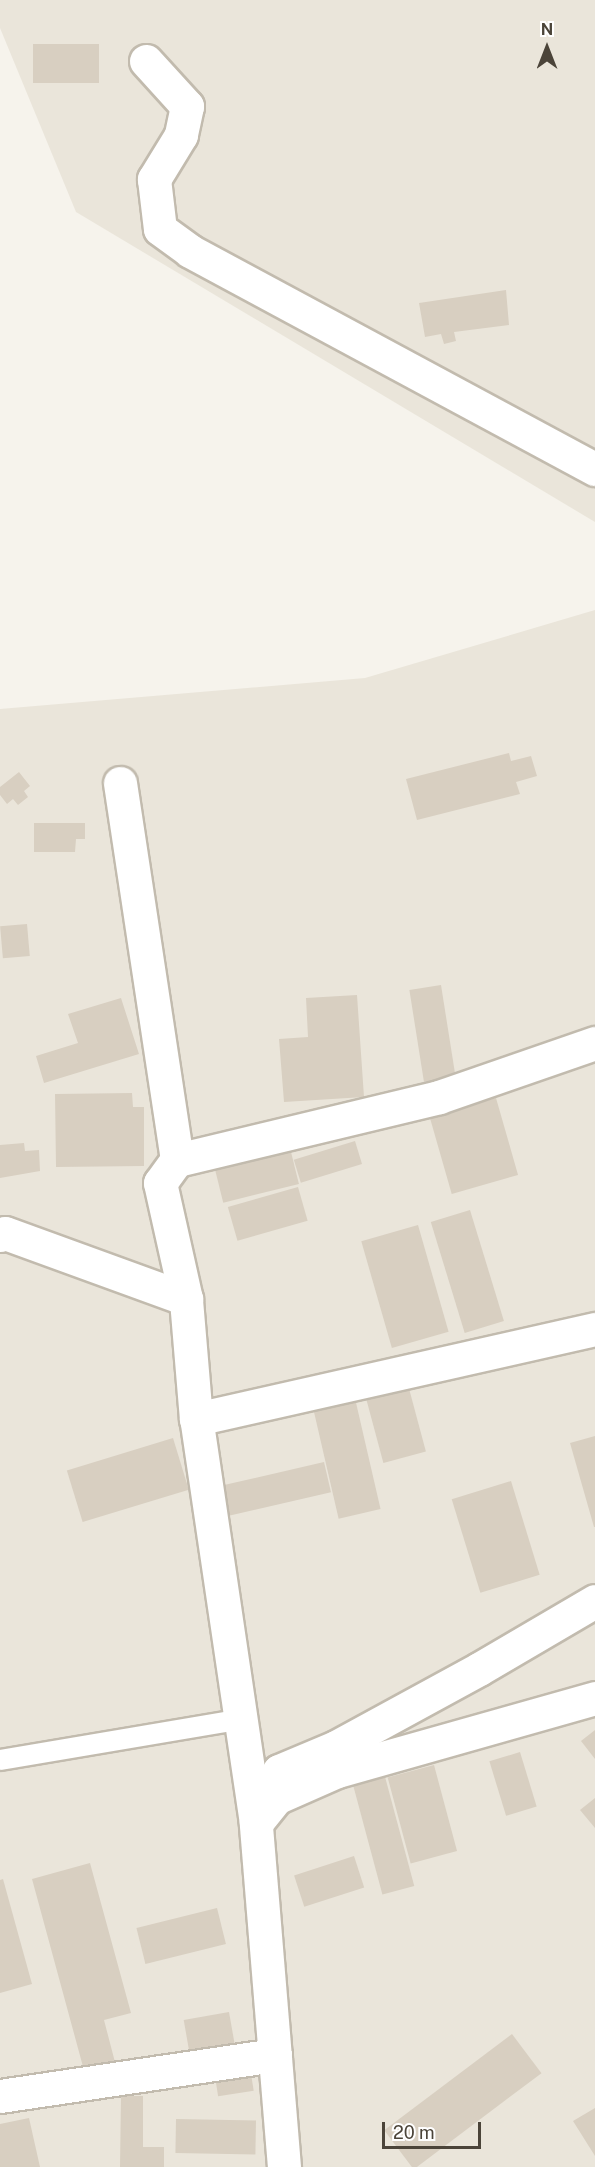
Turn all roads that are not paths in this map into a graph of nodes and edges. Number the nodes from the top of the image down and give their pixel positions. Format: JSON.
{"nodes":[{"id":1,"x":146,"y":61,"type":"dead end"},
{"id":2,"x":595,"y":469,"type":"edge"},
{"id":3,"x":120,"y":783,"type":"dead end"},
{"id":4,"x":595,"y":1043,"type":"edge"},
{"id":5,"x":177,"y":1160,"type":"junction"},
{"id":6,"x":0,"y":1235,"type":"edge"},
{"id":7,"x":186,"y":1299,"type":"junction"},
{"id":8,"x":595,"y":1329,"type":"edge"},
{"id":9,"x":196,"y":1419,"type":"junction"},
{"id":10,"x":595,"y":1600,"type":"edge"},
{"id":11,"x":595,"y":1698,"type":"edge"},
{"id":12,"x":243,"y":1719,"type":"junction"},
{"id":13,"x":0,"y":1760,"type":"edge"},
{"id":14,"x":276,"y":1798,"type":"junction"},
{"id":15,"x":256,"y":1823,"type":"junction"},
{"id":16,"x":275,"y":2055,"type":"junction"},
{"id":17,"x":0,"y":2096,"type":"edge"},
{"id":18,"x":284,"y":2167,"type":"edge"}],
"edges":[{"from":1,"to":2,"type":"street"},
{"from":3,"to":5,"type":"street"},
{"from":4,"to":5,"type":"street"},
{"from":5,"to":7,"type":"street"},
{"from":6,"to":7,"type":"street"},
{"from":7,"to":9,"type":"street"},
{"from":8,"to":9,"type":"street"},
{"from":9,"to":12,"type":"street"},
{"from":10,"to":14,"type":"street"},
{"from":11,"to":14,"type":"street"},
{"from":12,"to":13,"type":"lane"},
{"from":12,"to":15,"type":"street"},
{"from":14,"to":15,"type":"street"},
{"from":15,"to":16,"type":"street"},
{"from":16,"to":17,"type":"street"},
{"from":16,"to":18,"type":"street"}]}
